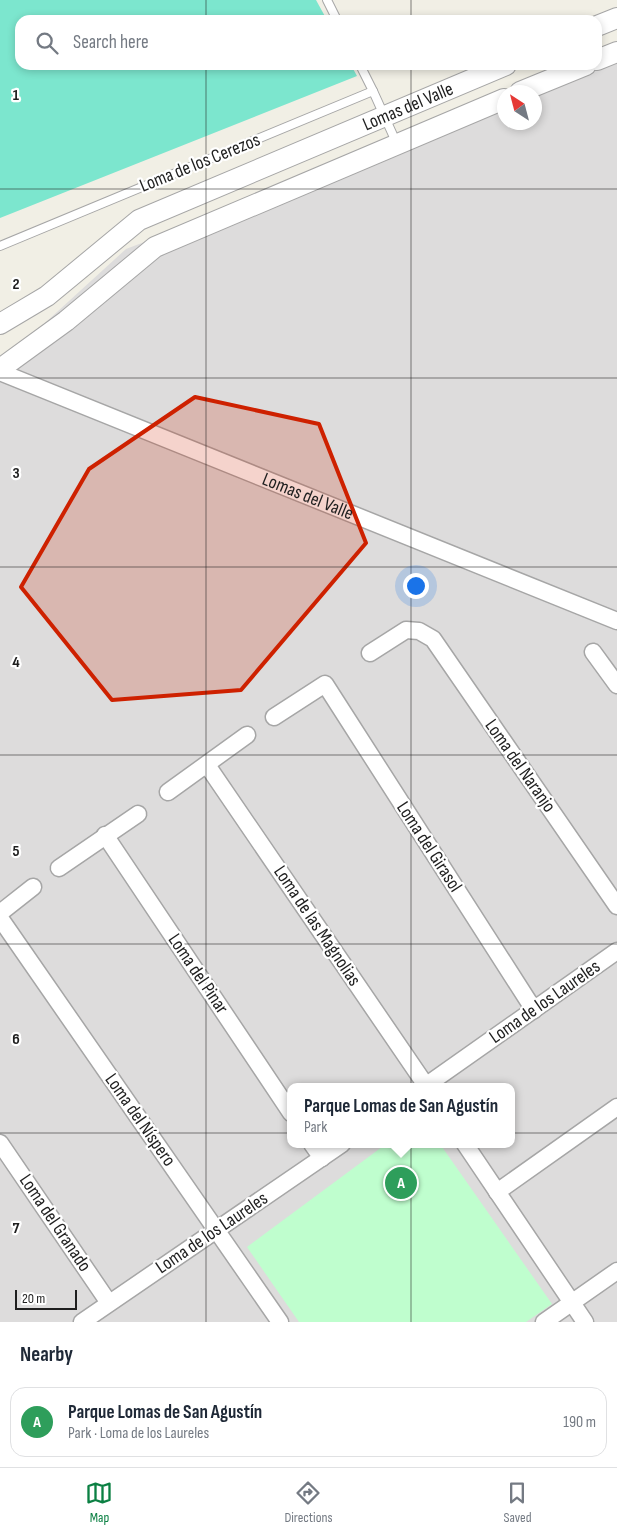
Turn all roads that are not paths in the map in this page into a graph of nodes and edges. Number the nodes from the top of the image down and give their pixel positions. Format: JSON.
{"nodes":[{"id":1,"x":327,"y":0,"type":"edge"},
{"id":2,"x":334,"y":15,"type":"edge"},
{"id":3,"x":617,"y":18,"type":"edge"},
{"id":4,"x":602,"y":24,"type":"edge"},
{"id":5,"x":617,"y":52,"type":"edge"},
{"id":6,"x":602,"y":58,"type":"edge"},
{"id":7,"x":362,"y":70,"type":"edge"},
{"id":8,"x":494,"y":70,"type":"edge"},
{"id":9,"x":574,"y":70,"type":"edge"},
{"id":10,"x":537,"y":85,"type":"edge"},
{"id":11,"x":373,"y":91,"type":"junction"},
{"id":12,"x":497,"y":102,"type":"edge"},
{"id":13,"x":385,"y":116,"type":"junction"},
{"id":14,"x":397,"y":144,"type":"junction"},
{"id":15,"x":0,"y":246,"type":"edge"},
{"id":16,"x":0,"y":324,"type":"edge"},
{"id":17,"x":0,"y":371,"type":"edge"},
{"id":18,"x":617,"y":621,"type":"edge"},
{"id":19,"x":593,"y":652,"type":"dead end"},
{"id":20,"x":370,"y":653,"type":"dead end"},
{"id":21,"x":617,"y":685,"type":"edge"},
{"id":22,"x":274,"y":717,"type":"dead end"},
{"id":23,"x":247,"y":735,"type":"dead end"},
{"id":24,"x":207,"y":765,"type":"junction"},
{"id":25,"x":168,"y":792,"type":"dead end"},
{"id":26,"x":138,"y":814,"type":"dead end"},
{"id":27,"x":106,"y":835,"type":"junction"},
{"id":28,"x":59,"y":868,"type":"dead end"},
{"id":29,"x":33,"y":888,"type":"dead end"},
{"id":30,"x":617,"y":906,"type":"edge"},
{"id":31,"x":0,"y":913,"type":"edge"},
{"id":32,"x":0,"y":918,"type":"edge"},
{"id":33,"x":617,"y":951,"type":"edge"},
{"id":34,"x":534,"y":1010,"type":"junction"},
{"id":35,"x":424,"y":1083,"type":"edge"},
{"id":36,"x":430,"y":1083,"type":"edge"},
{"id":37,"x":287,"y":1107,"type":"edge"},
{"id":38,"x":617,"y":1107,"type":"edge"},
{"id":39,"x":0,"y":1143,"type":"edge"},
{"id":40,"x":315,"y":1148,"type":"edge"},
{"id":41,"x":336,"y":1148,"type":"edge"},
{"id":42,"x":468,"y":1148,"type":"edge"},
{"id":43,"x":322,"y":1158,"type":"junction"},
{"id":44,"x":497,"y":1192,"type":"junction"},
{"id":45,"x":215,"y":1230,"type":"junction"},
{"id":46,"x":617,"y":1271,"type":"edge"},
{"id":47,"x":109,"y":1303,"type":"junction"},
{"id":48,"x":572,"y":1303,"type":"junction"},
{"id":49,"x":82,"y":1322,"type":"edge"},
{"id":50,"x":280,"y":1322,"type":"edge"},
{"id":51,"x":544,"y":1322,"type":"edge"},
{"id":52,"x":585,"y":1322,"type":"edge"}],
"edges":[{"from":1,"to":2,"type":"lane"},
{"from":3,"to":4,"type":"street"},
{"from":5,"to":6,"type":"street"},
{"from":7,"to":11,"type":"lane"},
{"from":8,"to":13,"type":"street","name":"Lomas del Valle"},
{"from":9,"to":10,"type":"street"},
{"from":11,"to":13,"type":"lane"},
{"from":11,"to":15,"type":"lane","name":"Loma de los Cerezos"},
{"from":12,"to":14,"type":"street","name":"Lomas del Valle"},
{"from":13,"to":14,"type":"lane"},
{"from":13,"to":16,"type":"street","name":"Lomas del Valle"},
{"from":14,"to":17,"type":"street","name":"Lomas del Valle"},
{"from":17,"to":18,"type":"street","name":"Lomas del Valle"},
{"from":19,"to":21,"type":"street"},
{"from":20,"to":30,"type":"street","name":"Loma del Naranjo"},
{"from":22,"to":34,"type":"street","name":"Loma del Girasol"},
{"from":23,"to":24,"type":"street"},
{"from":24,"to":25,"type":"street"},
{"from":24,"to":35,"type":"street","name":"Loma de las Magnolias"},
{"from":26,"to":27,"type":"street"},
{"from":27,"to":28,"type":"street"},
{"from":27,"to":37,"type":"street","name":"Loma del Pinar"},
{"from":29,"to":31,"type":"street"},
{"from":32,"to":45,"type":"street","name":"Loma del Níspero"},
{"from":33,"to":34,"type":"street","name":"Loma de los Laureles"},
{"from":34,"to":36,"type":"street","name":"Loma de los Laureles"},
{"from":38,"to":44,"type":"street"},
{"from":39,"to":47,"type":"street","name":"Loma del Granado"},
{"from":40,"to":43,"type":"street"},
{"from":41,"to":43,"type":"street","name":"Loma de los Laureles"},
{"from":42,"to":44,"type":"street"},
{"from":43,"to":45,"type":"street","name":"Loma de los Laureles"},
{"from":44,"to":48,"type":"street"},
{"from":45,"to":47,"type":"street","name":"Loma de los Laureles"},
{"from":45,"to":50,"type":"street","name":"Loma del Níspero"},
{"from":46,"to":48,"type":"street"},
{"from":47,"to":49,"type":"street","name":"Loma de los Laureles"},
{"from":48,"to":51,"type":"street"},
{"from":48,"to":52,"type":"street"}]}
